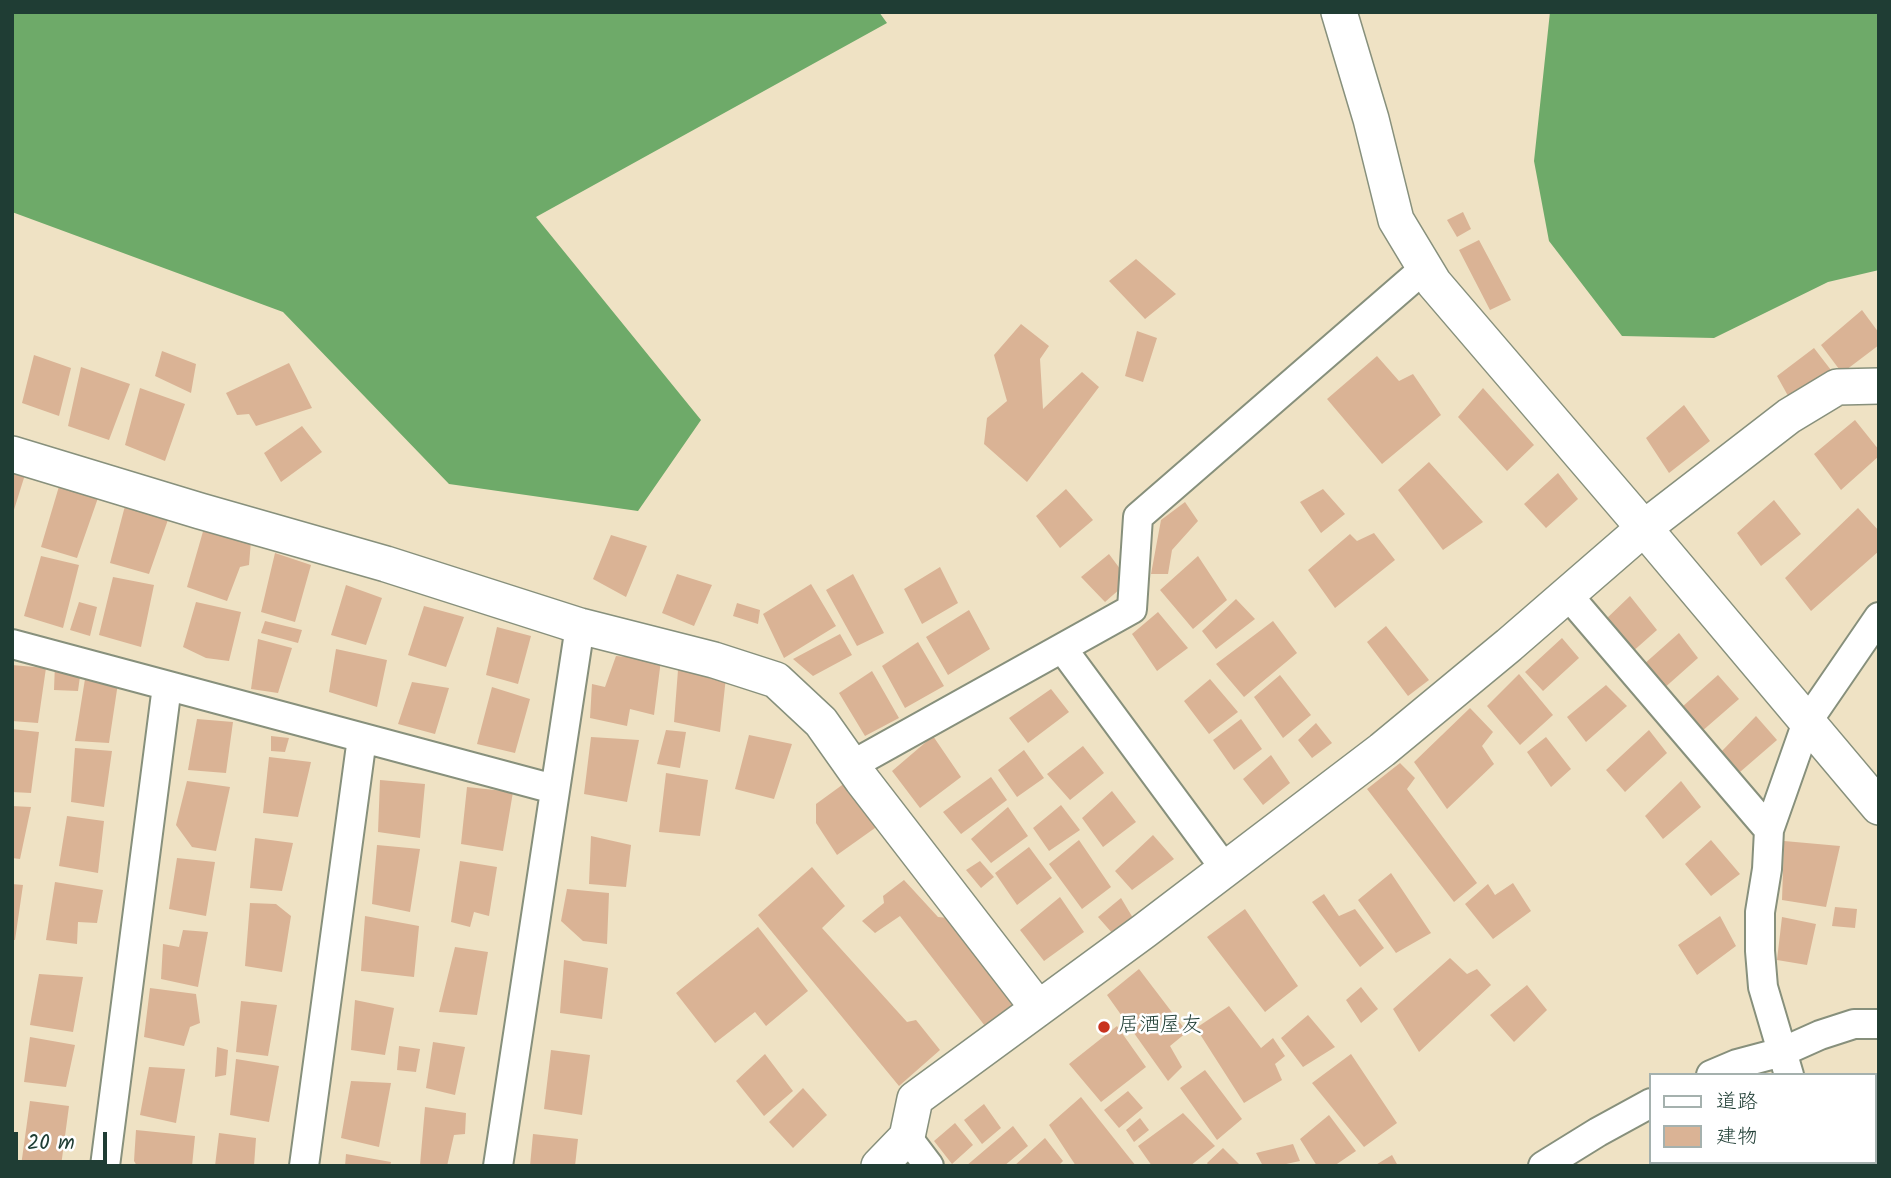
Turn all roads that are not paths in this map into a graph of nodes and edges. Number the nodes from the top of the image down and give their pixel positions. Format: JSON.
{"nodes":[{"id":1,"x":1339,"y":12,"type":"edge"},
{"id":2,"x":1425,"y":268,"type":"junction"},
{"id":3,"x":1879,"y":386,"type":"edge"},
{"id":4,"x":12,"y":454,"type":"edge"},
{"id":5,"x":1644,"y":528,"type":"junction"},
{"id":6,"x":1567,"y":594,"type":"junction"},
{"id":7,"x":1879,"y":617,"type":"edge"},
{"id":8,"x":580,"y":626,"type":"junction"},
{"id":9,"x":12,"y":644,"type":"edge"},
{"id":10,"x":1062,"y":648,"type":"junction"},
{"id":11,"x":167,"y":685,"type":"junction"},
{"id":12,"x":1807,"y":722,"type":"junction"},
{"id":13,"x":362,"y":738,"type":"junction"},
{"id":14,"x":852,"y":765,"type":"junction"},
{"id":15,"x":554,"y":789,"type":"junction"},
{"id":16,"x":1879,"y":807,"type":"edge"},
{"id":17,"x":1769,"y":830,"type":"junction"},
{"id":18,"x":1226,"y":870,"type":"junction"},
{"id":19,"x":1038,"y":1008,"type":"junction"},
{"id":20,"x":1879,"y":1024,"type":"edge"},
{"id":21,"x":1786,"y":1063,"type":"edge"},
{"id":22,"x":1717,"y":1073,"type":"edge"},
{"id":23,"x":1650,"y":1104,"type":"edge"},
{"id":24,"x":907,"y":1137,"type":"junction"},
{"id":25,"x":105,"y":1166,"type":"edge"},
{"id":26,"x":304,"y":1166,"type":"edge"},
{"id":27,"x":498,"y":1166,"type":"edge"},
{"id":28,"x":878,"y":1166,"type":"edge"},
{"id":29,"x":929,"y":1166,"type":"edge"},
{"id":30,"x":1543,"y":1166,"type":"edge"}],
"edges":[{"from":1,"to":2,"type":"street"},
{"from":2,"to":5,"type":"street"},
{"from":2,"to":10,"type":"street"},
{"from":3,"to":5,"type":"street"},
{"from":4,"to":8,"type":"street"},
{"from":5,"to":6,"type":"street"},
{"from":5,"to":12,"type":"street"},
{"from":6,"to":17,"type":"street"},
{"from":6,"to":18,"type":"street"},
{"from":7,"to":12,"type":"street"},
{"from":8,"to":14,"type":"street"},
{"from":8,"to":15,"type":"street"},
{"from":9,"to":11,"type":"street"},
{"from":10,"to":14,"type":"street"},
{"from":10,"to":18,"type":"street"},
{"from":11,"to":13,"type":"street"},
{"from":11,"to":25,"type":"street"},
{"from":12,"to":16,"type":"street"},
{"from":12,"to":17,"type":"street"},
{"from":13,"to":15,"type":"street"},
{"from":13,"to":26,"type":"street"},
{"from":14,"to":19,"type":"street"},
{"from":15,"to":27,"type":"street"},
{"from":17,"to":21,"type":"street"},
{"from":18,"to":19,"type":"street"},
{"from":19,"to":24,"type":"street"},
{"from":20,"to":21,"type":"street"},
{"from":21,"to":22,"type":"street"},
{"from":23,"to":30,"type":"street"},
{"from":24,"to":28,"type":"street"},
{"from":24,"to":29,"type":"street"}]}
